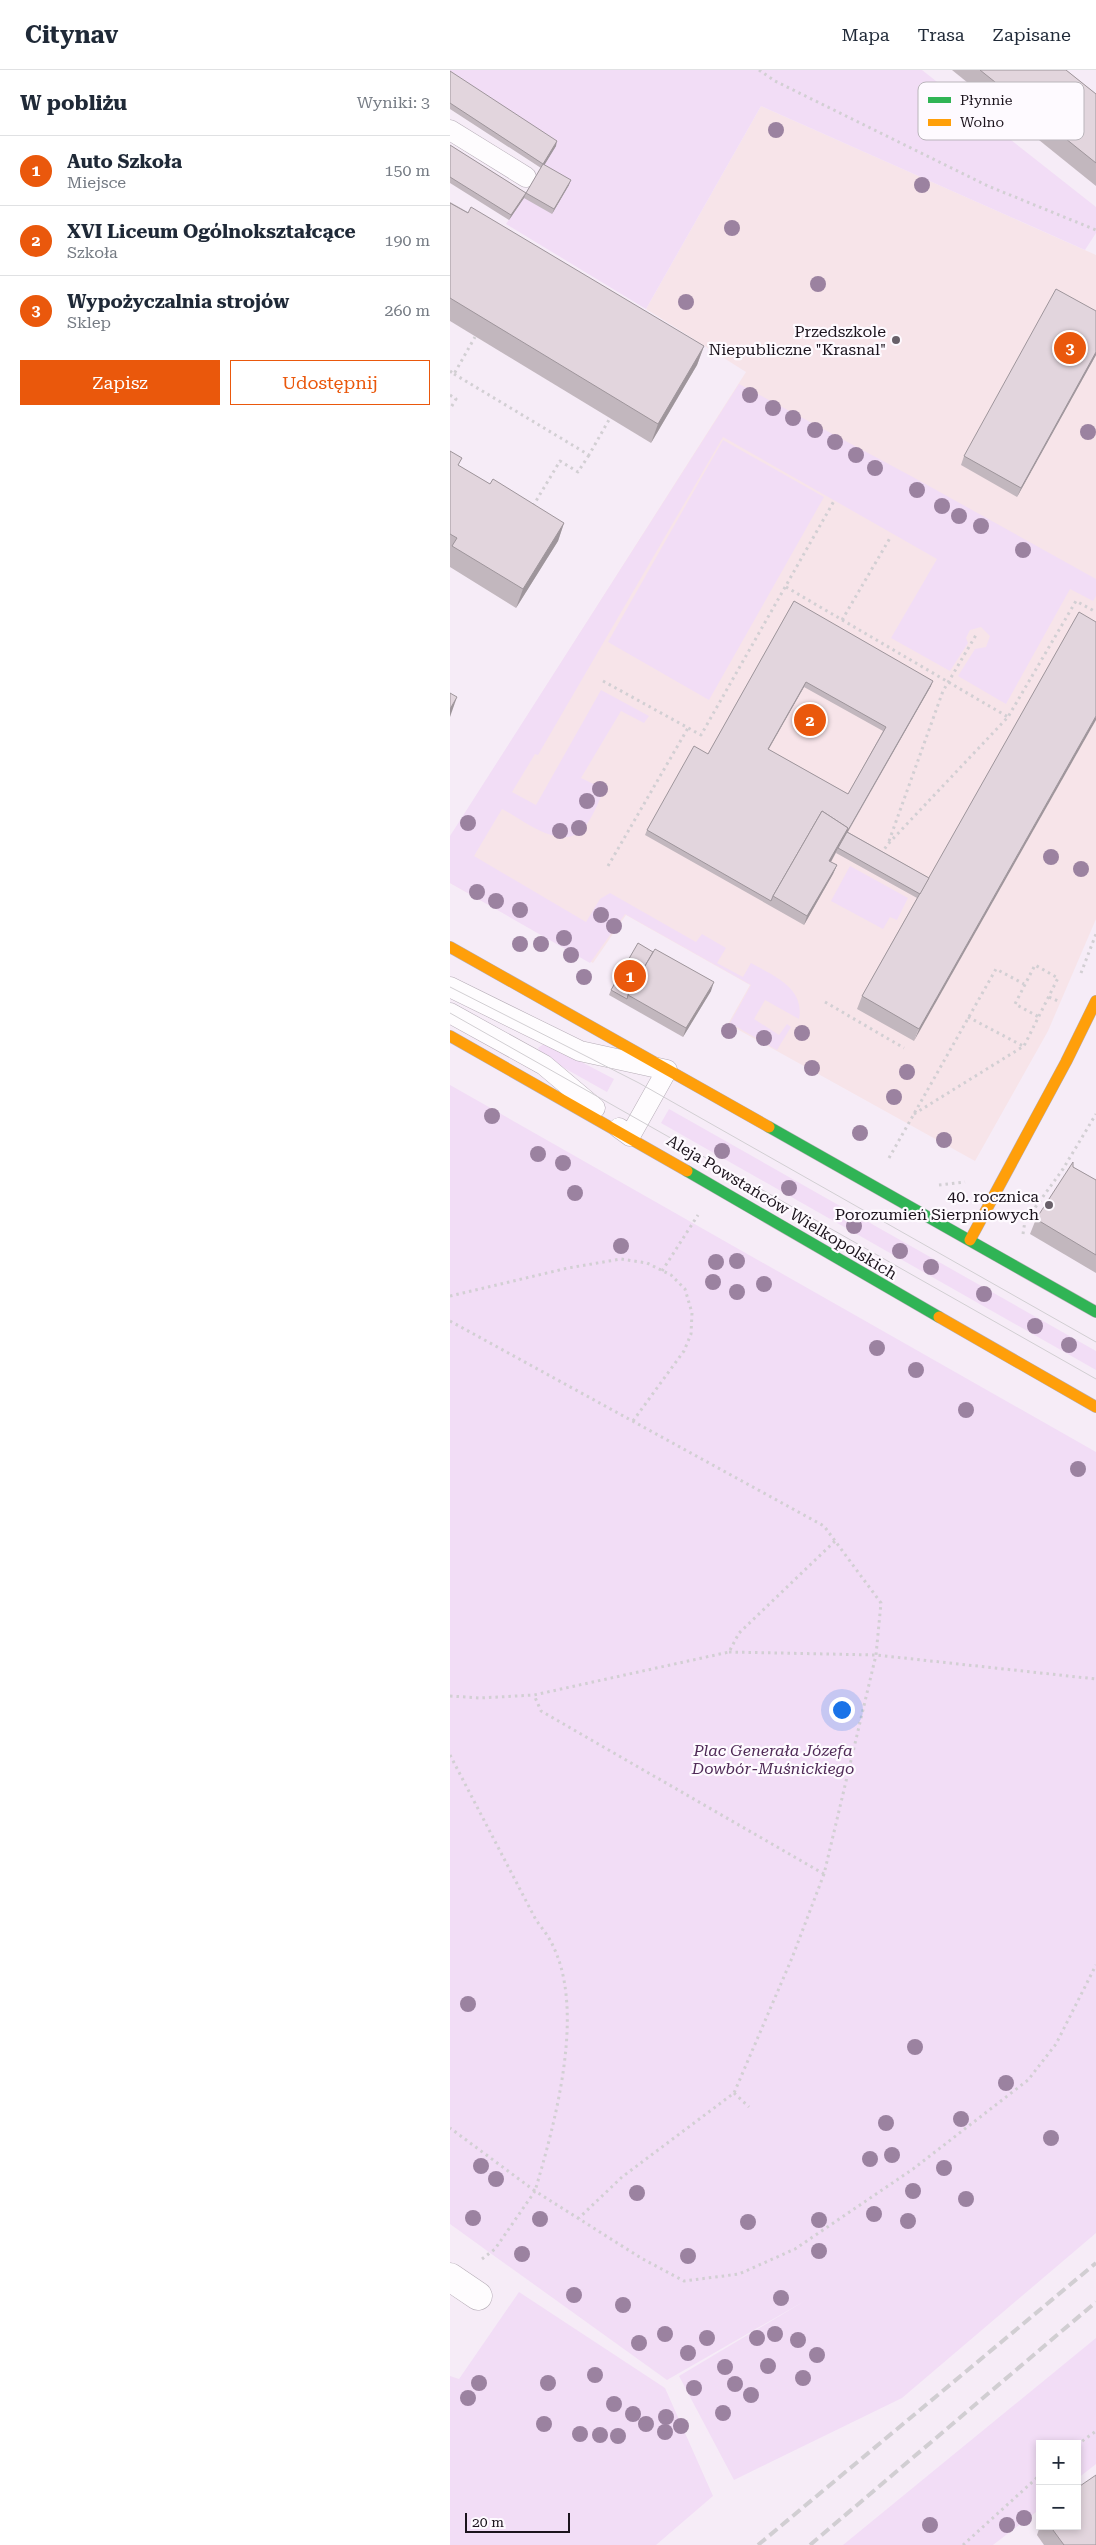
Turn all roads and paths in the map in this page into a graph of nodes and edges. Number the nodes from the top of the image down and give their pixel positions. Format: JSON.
{"nodes":[{"id":1,"x":759,"y":70,"type":"edge"},
{"id":2,"x":450,"y":130,"type":"edge"},
{"id":3,"x":526,"y":178,"type":"dead end"},
{"id":4,"x":1096,"y":230,"type":"edge"},
{"id":5,"x":475,"y":337,"type":"edge"},
{"id":6,"x":452,"y":373,"type":"edge"},
{"id":7,"x":450,"y":395,"type":"edge"},
{"id":8,"x":450,"y":409,"type":"edge"},
{"id":9,"x":610,"y":418,"type":"edge"},
{"id":10,"x":589,"y":455,"type":"junction"},
{"id":11,"x":834,"y":501,"type":"dead end"},
{"id":12,"x":530,"y":512,"type":"edge"},
{"id":13,"x":890,"y":538,"type":"dead end"},
{"id":14,"x":786,"y":587,"type":"junction"},
{"id":15,"x":1096,"y":612,"type":"edge"},
{"id":16,"x":842,"y":620,"type":"junction"},
{"id":17,"x":976,"y":635,"type":"dead end"},
{"id":18,"x":602,"y":681,"type":"dead end"},
{"id":19,"x":948,"y":682,"type":"junction"},
{"id":20,"x":1008,"y":717,"type":"junction"},
{"id":21,"x":688,"y":728,"type":"junction"},
{"id":22,"x":888,"y":844,"type":"junction"},
{"id":23,"x":880,"y":856,"type":"edge"},
{"id":24,"x":608,"y":866,"type":"dead end"},
{"id":25,"x":1096,"y":934,"type":"edge"},
{"id":26,"x":450,"y":947,"type":"edge"},
{"id":27,"x":1079,"y":980,"type":"dead end"},
{"id":28,"x":1024,"y":984,"type":"junction"},
{"id":29,"x":450,"y":987,"type":"edge"},
{"id":30,"x":825,"y":1002,"type":"dead end"},
{"id":31,"x":1096,"y":1002,"type":"edge"},
{"id":32,"x":450,"y":1013,"type":"edge"},
{"id":33,"x":968,"y":1017,"type":"junction"},
{"id":34,"x":1039,"y":1017,"type":"junction"},
{"id":35,"x":450,"y":1036,"type":"edge"},
{"id":36,"x":1024,"y":1046,"type":"junction"},
{"id":37,"x":904,"y":1048,"type":"dead end"},
{"id":38,"x":666,"y":1070,"type":"junction"},
{"id":39,"x":914,"y":1114,"type":"junction"},
{"id":40,"x":1096,"y":1114,"type":"edge"},
{"id":41,"x":630,"y":1136,"type":"junction"},
{"id":42,"x":887,"y":1161,"type":"dead end"},
{"id":43,"x":968,"y":1182,"type":"dead end"},
{"id":44,"x":935,"y":1185,"type":"dead end"},
{"id":45,"x":994,"y":1196,"type":"junction"},
{"id":46,"x":698,"y":1214,"type":"dead end"},
{"id":47,"x":970,"y":1240,"type":"junction"},
{"id":48,"x":662,"y":1271,"type":"junction"},
{"id":49,"x":450,"y":1296,"type":"edge"},
{"id":50,"x":1096,"y":1312,"type":"edge"},
{"id":51,"x":450,"y":1321,"type":"edge"},
{"id":52,"x":1096,"y":1407,"type":"edge"},
{"id":53,"x":633,"y":1421,"type":"junction"},
{"id":54,"x":835,"y":1541,"type":"junction"},
{"id":55,"x":729,"y":1652,"type":"junction"},
{"id":56,"x":876,"y":1655,"type":"junction"},
{"id":57,"x":1096,"y":1679,"type":"edge"},
{"id":58,"x":534,"y":1695,"type":"junction"},
{"id":59,"x":450,"y":1696,"type":"edge"},
{"id":60,"x":450,"y":1755,"type":"edge"},
{"id":61,"x":824,"y":1874,"type":"junction"},
{"id":62,"x":1096,"y":1965,"type":"edge"},
{"id":63,"x":734,"y":2093,"type":"junction"},
{"id":64,"x":749,"y":2107,"type":"dead end"},
{"id":65,"x":450,"y":2128,"type":"edge"},
{"id":66,"x":535,"y":2191,"type":"junction"},
{"id":67,"x":579,"y":2218,"type":"junction"},
{"id":68,"x":495,"y":2249,"type":"dead end"},
{"id":69,"x":450,"y":2277,"type":"edge"},
{"id":70,"x":478,"y":2296,"type":"dead end"},
{"id":71,"x":1096,"y":2431,"type":"edge"},
{"id":72,"x":1081,"y":2442,"type":"edge"},
{"id":73,"x":1036,"y":2479,"type":"edge"},
{"id":74,"x":964,"y":2545,"type":"edge"}],
"edges":[{"from":1,"to":4,"type":"path"},
{"from":2,"to":3,"type":"lane"},
{"from":5,"to":6,"type":"path"},
{"from":6,"to":10,"type":"path"},
{"from":7,"to":8,"type":"path"},
{"from":9,"to":10,"type":"path"},
{"from":10,"to":12,"type":"path"},
{"from":11,"to":14,"type":"path"},
{"from":13,"to":16,"type":"path"},
{"from":14,"to":16,"type":"path"},
{"from":14,"to":21,"type":"path"},
{"from":15,"to":20,"type":"path"},
{"from":16,"to":19,"type":"path"},
{"from":17,"to":19,"type":"path"},
{"from":18,"to":21,"type":"path"},
{"from":19,"to":20,"type":"path"},
{"from":19,"to":22,"type":"path"},
{"from":20,"to":22,"type":"path"},
{"from":21,"to":24,"type":"path"},
{"from":22,"to":23,"type":"path"},
{"from":25,"to":27,"type":"path"},
{"from":26,"to":38,"type":"street"},
{"from":28,"to":33,"type":"path"},
{"from":28,"to":34,"type":"path"},
{"from":28,"to":34,"type":"path"},
{"from":29,"to":38,"type":"lane"},
{"from":30,"to":37,"type":"path"},
{"from":31,"to":45,"type":"street"},
{"from":32,"to":41,"type":"lane"},
{"from":33,"to":36,"type":"path"},
{"from":33,"to":39,"type":"path"},
{"from":34,"to":36,"type":"path"},
{"from":35,"to":41,"type":"street","name":"Aleja Powstańców Wielkopolskich"},
{"from":36,"to":39,"type":"path"},
{"from":38,"to":41,"type":"lane"},
{"from":38,"to":47,"type":"street"},
{"from":39,"to":42,"type":"path"},
{"from":40,"to":45,"type":"path"},
{"from":41,"to":52,"type":"street","name":"Aleja Powstańców Wielkopolskich"},
{"from":43,"to":44,"type":"path"},
{"from":45,"to":47,"type":"street"},
{"from":46,"to":48,"type":"path"},
{"from":47,"to":50,"type":"street"},
{"from":48,"to":49,"type":"path"},
{"from":48,"to":53,"type":"path"},
{"from":51,"to":53,"type":"path"},
{"from":53,"to":54,"type":"path"},
{"from":54,"to":55,"type":"path"},
{"from":54,"to":56,"type":"path"},
{"from":55,"to":56,"type":"path"},
{"from":55,"to":58,"type":"path"},
{"from":56,"to":57,"type":"path"},
{"from":56,"to":61,"type":"path"},
{"from":58,"to":59,"type":"path"},
{"from":58,"to":61,"type":"path"},
{"from":60,"to":66,"type":"path"},
{"from":61,"to":63,"type":"path"},
{"from":62,"to":67,"type":"path"},
{"from":63,"to":64,"type":"path"},
{"from":63,"to":67,"type":"path"},
{"from":65,"to":66,"type":"path"},
{"from":66,"to":67,"type":"path"},
{"from":66,"to":68,"type":"path"},
{"from":69,"to":70,"type":"street"},
{"from":71,"to":72,"type":"path"},
{"from":73,"to":74,"type":"path"}]}
